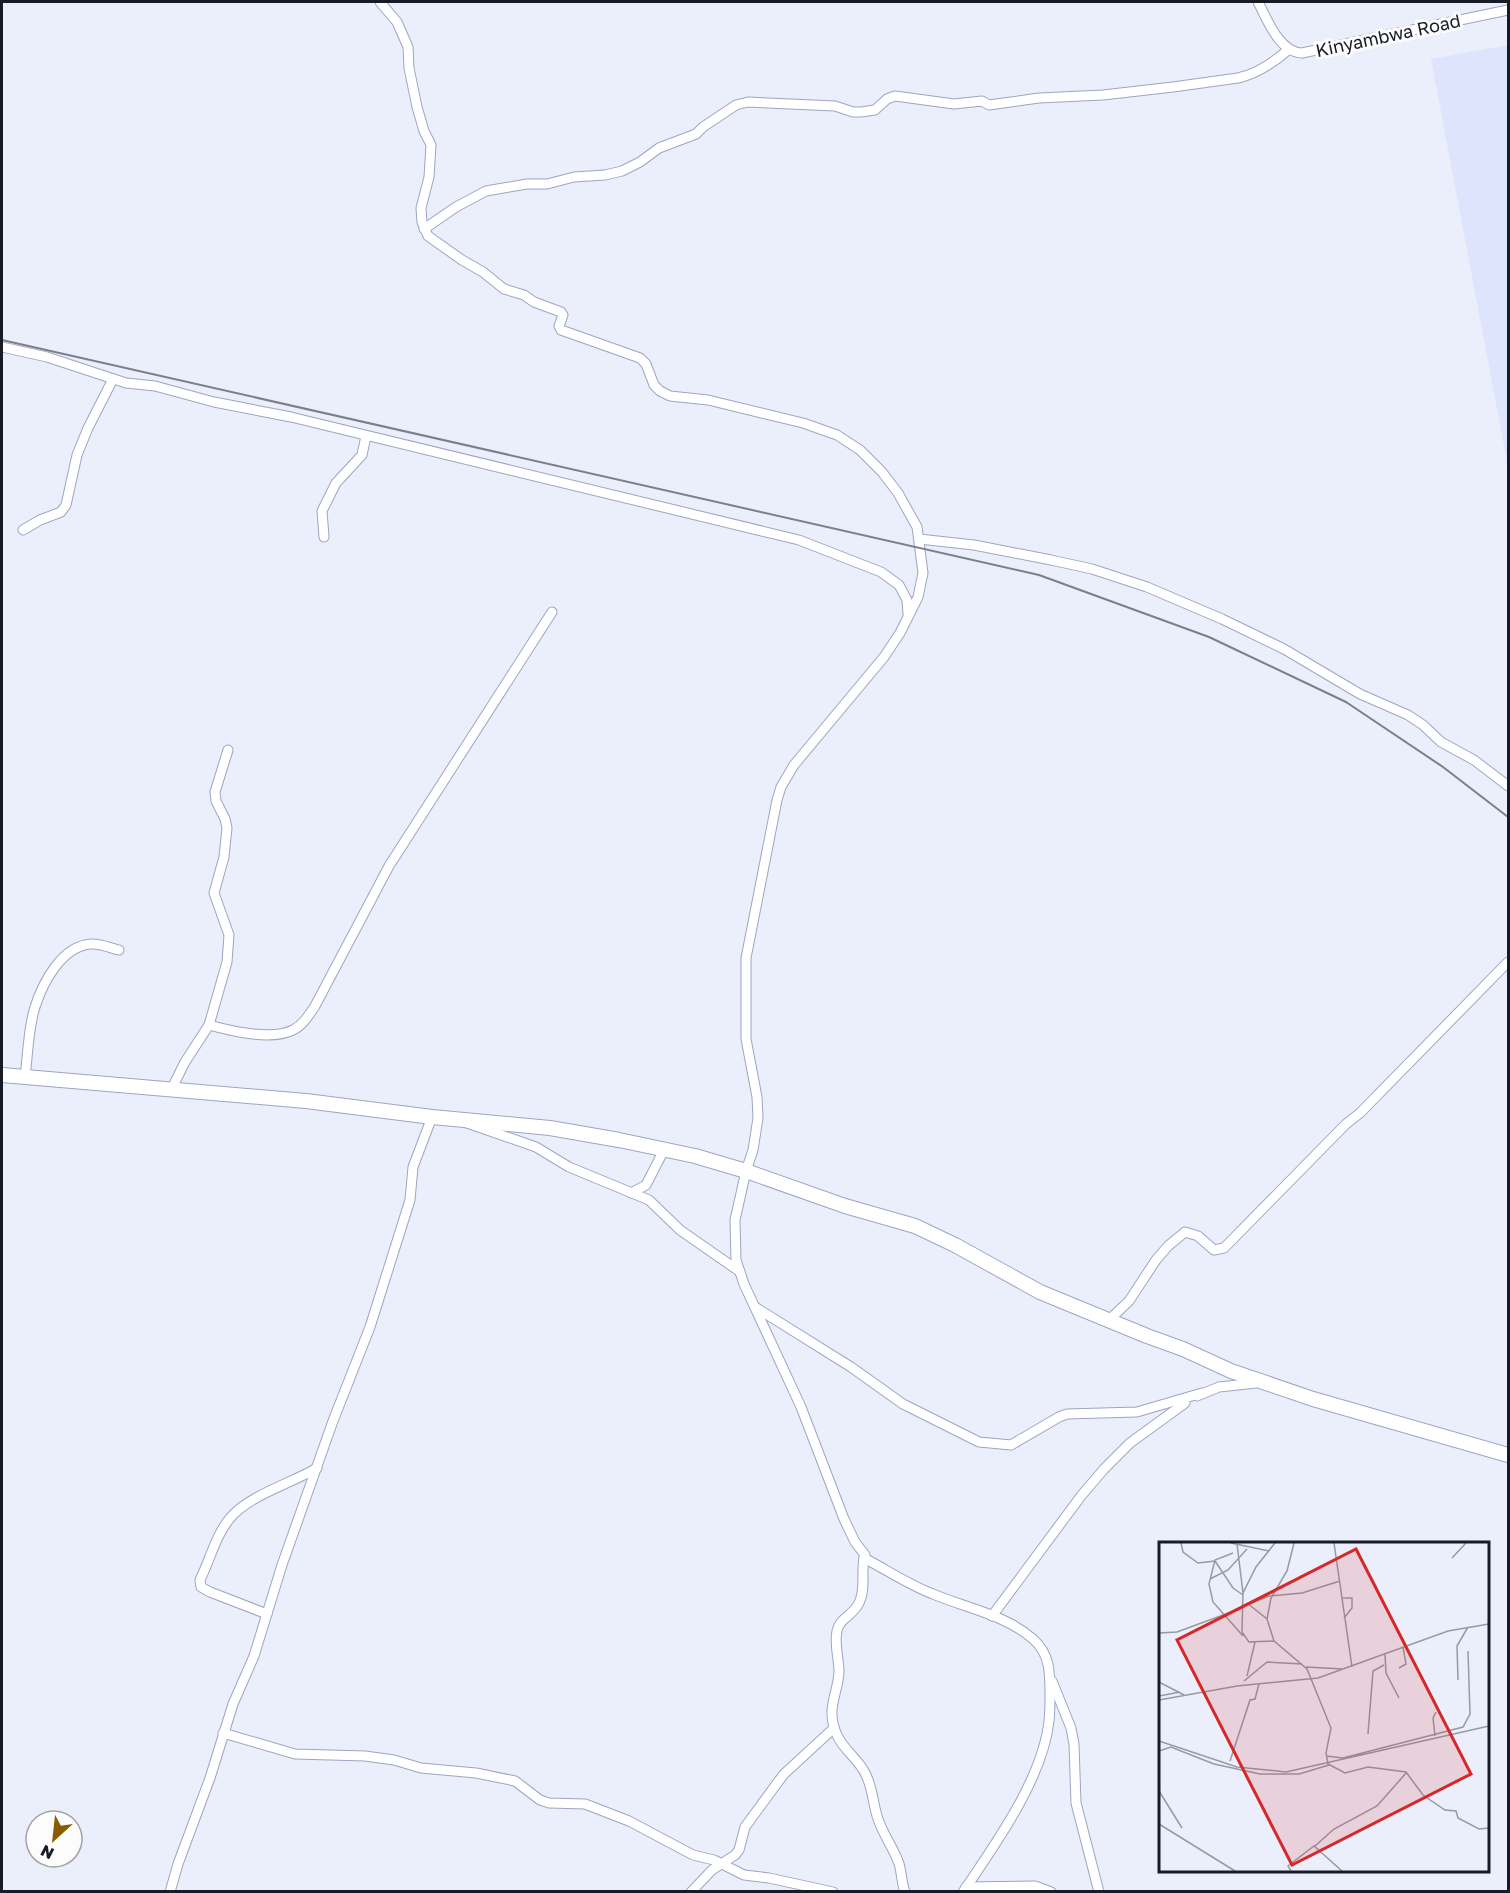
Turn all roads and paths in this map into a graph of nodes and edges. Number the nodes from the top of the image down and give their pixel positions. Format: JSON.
{"nodes":[{"id":1,"x":380,"y":2,"type":"edge"},
{"id":2,"x":1258,"y":2,"type":"edge"},
{"id":3,"x":1509,"y":10,"type":"edge"},
{"id":4,"x":1288,"y":50,"type":"junction"},
{"id":5,"x":424,"y":229,"type":"junction"},
{"id":6,"x":2,"y":347,"type":"edge"},
{"id":7,"x":113,"y":379,"type":"junction"},
{"id":8,"x":366,"y":436,"type":"junction"},
{"id":9,"x":23,"y":530,"type":"dead end"},
{"id":10,"x":324,"y":537,"type":"dead end"},
{"id":11,"x":919,"y":539,"type":"junction"},
{"id":12,"x":552,"y":612,"type":"dead end"},
{"id":13,"x":908,"y":616,"type":"junction"},
{"id":14,"x":228,"y":750,"type":"dead end"},
{"id":15,"x":1509,"y":786,"type":"edge"},
{"id":16,"x":119,"y":950,"type":"dead end"},
{"id":17,"x":1509,"y":962,"type":"edge"},
{"id":18,"x":209,"y":1025,"type":"junction"},
{"id":19,"x":2,"y":1075,"type":"edge"},
{"id":20,"x":25,"y":1077,"type":"junction"},
{"id":21,"x":171,"y":1090,"type":"junction"},
{"id":22,"x":432,"y":1117,"type":"junction"},
{"id":23,"x":463,"y":1120,"type":"junction"},
{"id":24,"x":664,"y":1150,"type":"junction"},
{"id":25,"x":746,"y":1171,"type":"junction"},
{"id":26,"x":631,"y":1193,"type":"junction"},
{"id":27,"x":740,"y":1272,"type":"junction"},
{"id":28,"x":755,"y":1307,"type":"junction"},
{"id":29,"x":1109,"y":1320,"type":"junction"},
{"id":30,"x":1268,"y":1384,"type":"junction"},
{"id":31,"x":1202,"y":1393,"type":"junction"},
{"id":32,"x":1509,"y":1455,"type":"edge"},
{"id":33,"x":317,"y":1468,"type":"junction"},
{"id":34,"x":864,"y":1558,"type":"junction"},
{"id":35,"x":267,"y":1614,"type":"junction"},
{"id":36,"x":992,"y":1616,"type":"junction"},
{"id":37,"x":1050,"y":1676,"type":"junction"},
{"id":38,"x":834,"y":1728,"type":"junction"},
{"id":39,"x":223,"y":1733,"type":"junction"},
{"id":40,"x":723,"y":1864,"type":"junction"},
{"id":41,"x":964,"y":1889,"type":"edge"},
{"id":42,"x":170,"y":1892,"type":"edge"},
{"id":43,"x":691,"y":1892,"type":"edge"},
{"id":44,"x":833,"y":1892,"type":"edge"},
{"id":45,"x":906,"y":1892,"type":"edge"},
{"id":46,"x":1051,"y":1892,"type":"edge"},
{"id":47,"x":1098,"y":1892,"type":"edge"}],
"edges":[{"from":1,"to":5,"type":"street"},
{"from":2,"to":4,"type":"street"},
{"from":3,"to":4,"type":"street","name":"Kinyambwa Road"},
{"from":4,"to":5,"type":"street"},
{"from":5,"to":11,"type":"street"},
{"from":6,"to":7,"type":"street"},
{"from":7,"to":8,"type":"street"},
{"from":7,"to":9,"type":"street"},
{"from":8,"to":10,"type":"street"},
{"from":8,"to":13,"type":"street"},
{"from":11,"to":13,"type":"street"},
{"from":11,"to":15,"type":"street"},
{"from":12,"to":18,"type":"street"},
{"from":13,"to":25,"type":"street"},
{"from":14,"to":18,"type":"street"},
{"from":16,"to":20,"type":"street"},
{"from":17,"to":29,"type":"street"},
{"from":18,"to":21,"type":"street"},
{"from":19,"to":20,"type":"street"},
{"from":20,"to":21,"type":"street"},
{"from":21,"to":22,"type":"street"},
{"from":22,"to":23,"type":"street"},
{"from":22,"to":33,"type":"street"},
{"from":23,"to":24,"type":"street"},
{"from":23,"to":26,"type":"street"},
{"from":24,"to":25,"type":"street"},
{"from":24,"to":26,"type":"street"},
{"from":25,"to":27,"type":"street"},
{"from":25,"to":29,"type":"street"},
{"from":26,"to":27,"type":"street"},
{"from":27,"to":28,"type":"street"},
{"from":28,"to":31,"type":"street"},
{"from":28,"to":34,"type":"street"},
{"from":29,"to":30,"type":"street"},
{"from":30,"to":31,"type":"street"},
{"from":30,"to":32,"type":"street"},
{"from":31,"to":36,"type":"street"},
{"from":33,"to":35,"type":"street"},
{"from":33,"to":35,"type":"street"},
{"from":34,"to":36,"type":"street"},
{"from":34,"to":38,"type":"street"},
{"from":35,"to":39,"type":"street"},
{"from":36,"to":37,"type":"street"},
{"from":37,"to":41,"type":"street"},
{"from":37,"to":47,"type":"street"},
{"from":38,"to":40,"type":"street"},
{"from":38,"to":45,"type":"street"},
{"from":39,"to":40,"type":"street"},
{"from":39,"to":42,"type":"street"},
{"from":40,"to":43,"type":"street"},
{"from":40,"to":44,"type":"street"},
{"from":41,"to":46,"type":"street"}]}
